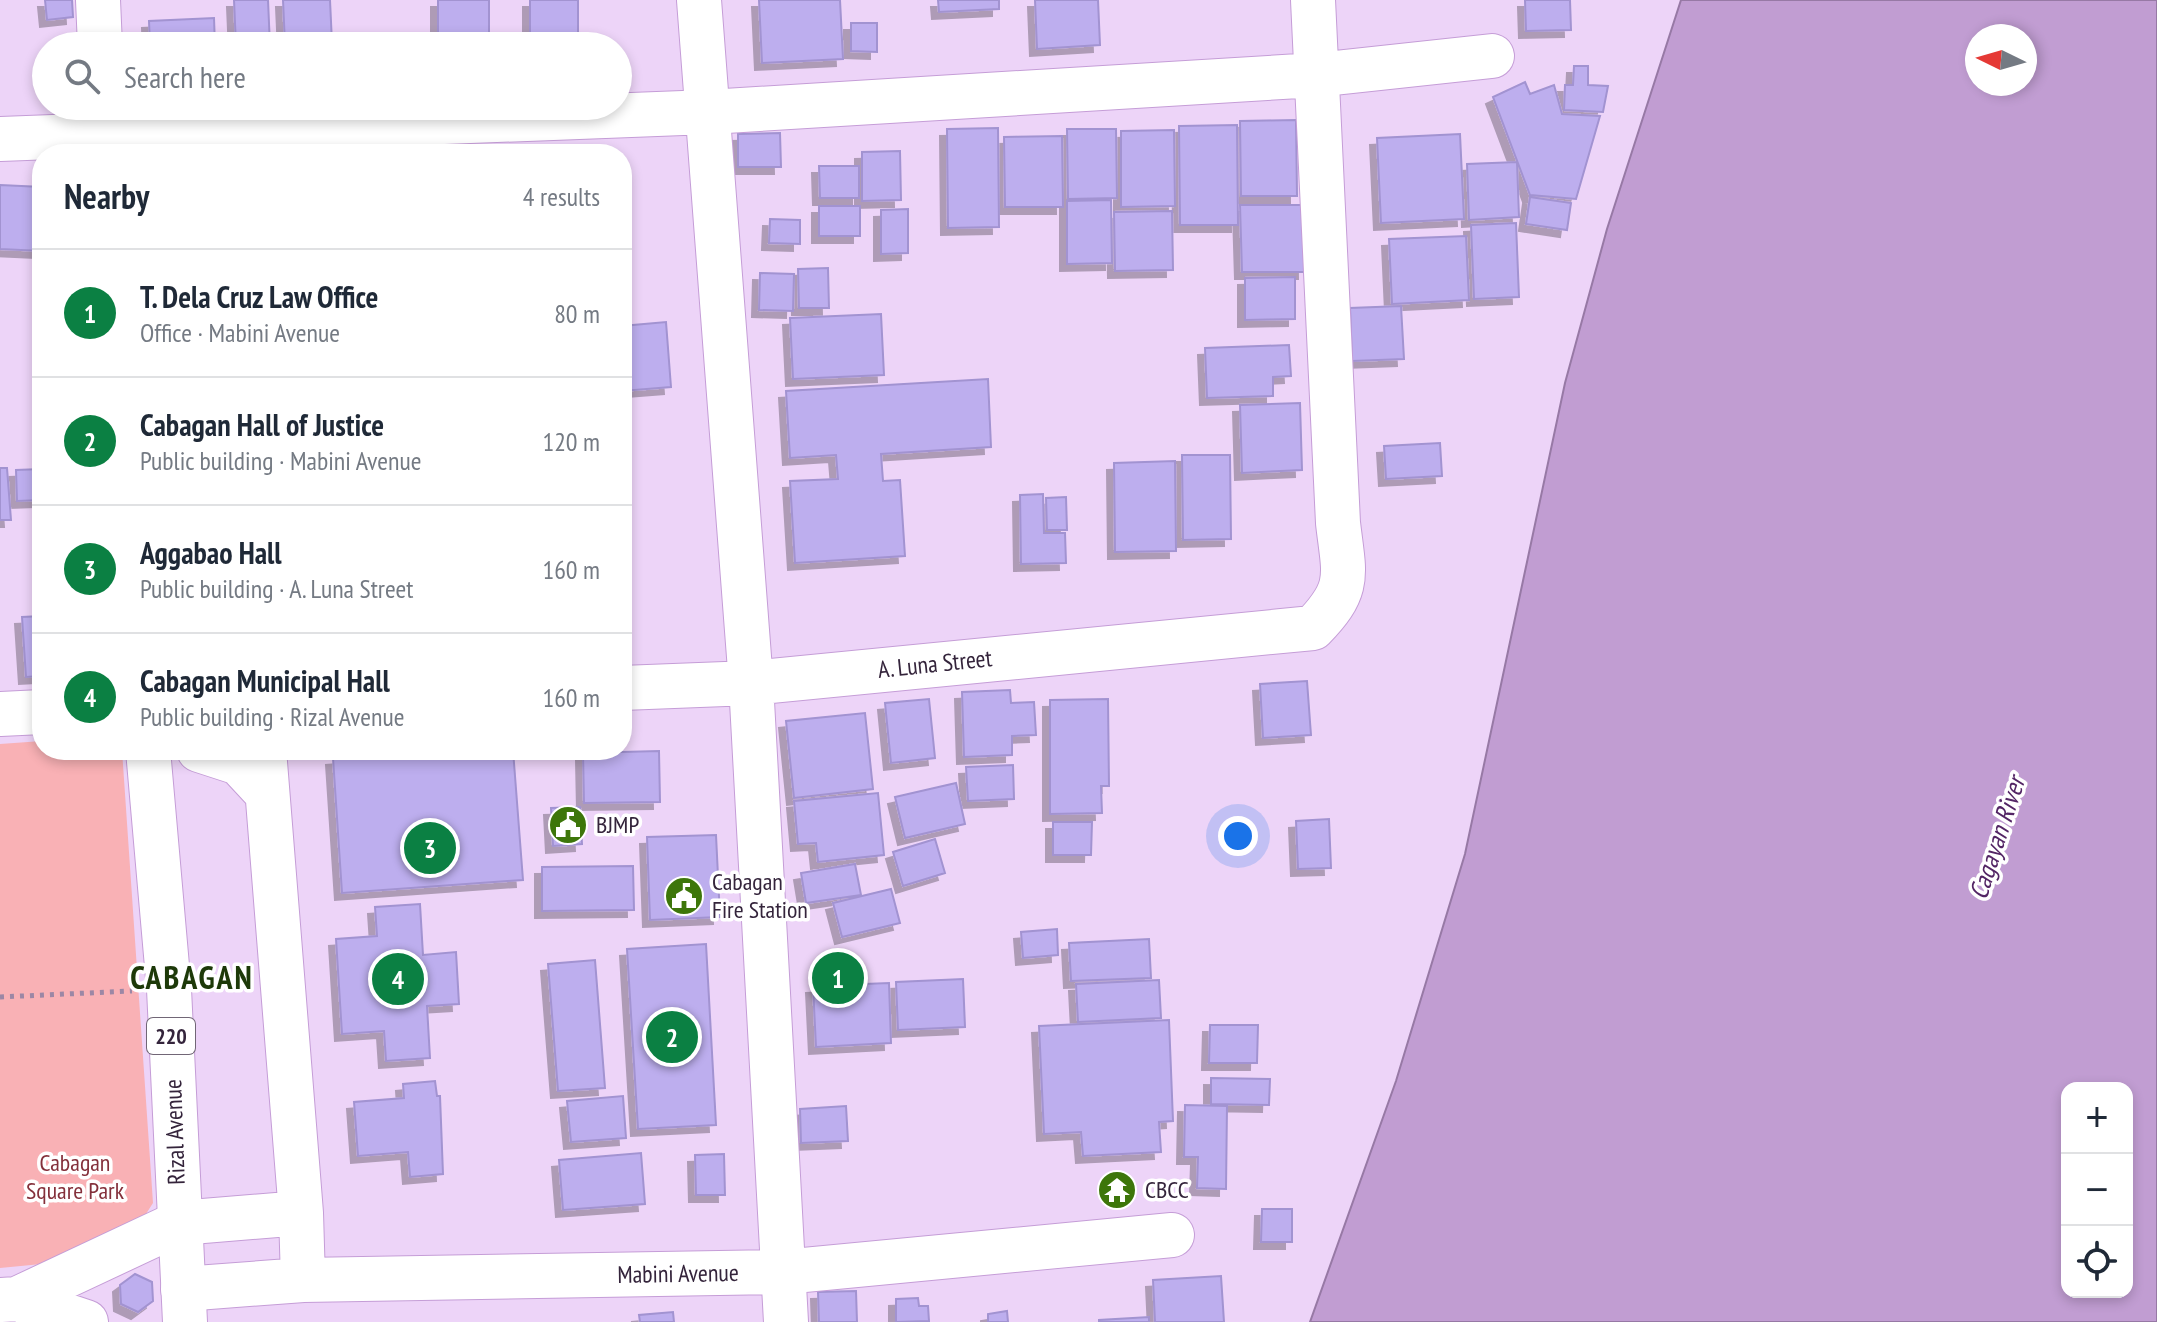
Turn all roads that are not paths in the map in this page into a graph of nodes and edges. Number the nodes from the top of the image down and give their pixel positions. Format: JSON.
{"nodes":[{"id":1,"x":98,"y":0,"type":"edge"},
{"id":2,"x":699,"y":0,"type":"edge"},
{"id":3,"x":1313,"y":0,"type":"edge"},
{"id":4,"x":99,"y":32,"type":"edge"},
{"id":5,"x":1492,"y":56,"type":"dead end"},
{"id":6,"x":1316,"y":75,"type":"junction"},
{"id":7,"x":709,"y":112,"type":"junction"},
{"id":8,"x":632,"y":115,"type":"edge"},
{"id":9,"x":467,"y":120,"type":"edge"},
{"id":10,"x":105,"y":132,"type":"edge"},
{"id":11,"x":0,"y":139,"type":"edge"},
{"id":12,"x":751,"y":683,"type":"junction"},
{"id":13,"x":632,"y":688,"type":"edge"},
{"id":14,"x":32,"y":712,"type":"edge"},
{"id":15,"x":0,"y":714,"type":"edge"},
{"id":16,"x":149,"y":760,"type":"edge"},
{"id":17,"x":230,"y":760,"type":"edge"},
{"id":18,"x":264,"y":771,"type":"edge"},
{"id":19,"x":301,"y":1213,"type":"junction"},
{"id":20,"x":179,"y":1223,"type":"junction"},
{"id":21,"x":1172,"y":1235,"type":"dead end"},
{"id":22,"x":783,"y":1272,"type":"junction"},
{"id":23,"x":303,"y":1280,"type":"junction"},
{"id":24,"x":9,"y":1300,"type":"edge"},
{"id":25,"x":184,"y":1306,"type":"edge"},
{"id":26,"x":86,"y":1322,"type":"edge"},
{"id":27,"x":786,"y":1322,"type":"edge"}],
"edges":[{"from":1,"to":4,"type":"street"},
{"from":2,"to":7,"type":"street"},
{"from":3,"to":6,"type":"street","name":"A. Luna Street"},
{"from":5,"to":6,"type":"street"},
{"from":6,"to":7,"type":"street"},
{"from":6,"to":12,"type":"street","name":"A. Luna Street"},
{"from":7,"to":8,"type":"street"},
{"from":7,"to":12,"type":"street"},
{"from":9,"to":10,"type":"street"},
{"from":10,"to":11,"type":"street"},
{"from":12,"to":13,"type":"street","name":"A. Luna Street"},
{"from":12,"to":22,"type":"street"},
{"from":14,"to":15,"type":"street"},
{"from":16,"to":20,"type":"street","name":"Rizal Avenue","number":"220"},
{"from":17,"to":18,"type":"street"},
{"from":18,"to":19,"type":"street"},
{"from":19,"to":20,"type":"street"},
{"from":19,"to":23,"type":"street"},
{"from":20,"to":24,"type":"street"},
{"from":20,"to":25,"type":"street","name":"Rizal Avenue","number":"220"},
{"from":21,"to":22,"type":"street","name":"Mabini Avenue"},
{"from":22,"to":23,"type":"street","name":"Mabini Avenue"},
{"from":22,"to":27,"type":"street"},
{"from":23,"to":25,"type":"street","name":"Mabini Avenue"},
{"from":24,"to":26,"type":"street"}]}
